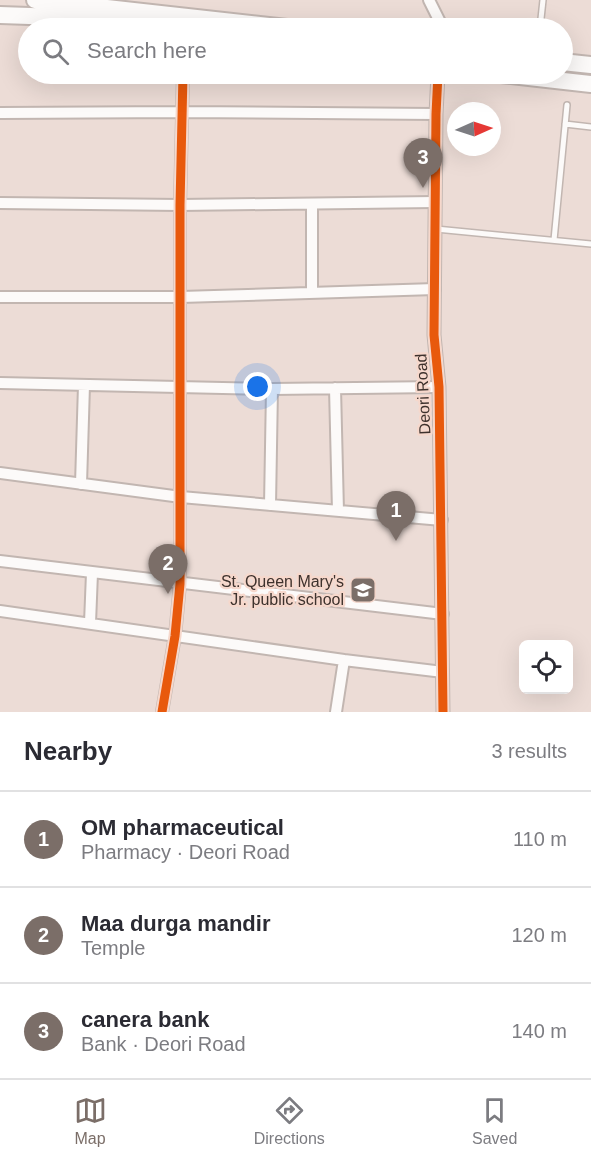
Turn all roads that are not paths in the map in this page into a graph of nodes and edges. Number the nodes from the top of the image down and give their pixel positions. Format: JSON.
{"nodes":[{"id":1,"x":35,"y":0,"type":"edge"},
{"id":2,"x":429,"y":0,"type":"edge"},
{"id":3,"x":543,"y":0,"type":"edge"},
{"id":4,"x":0,"y":15,"type":"edge"},
{"id":5,"x":88,"y":18,"type":"edge"},
{"id":6,"x":157,"y":18,"type":"edge"},
{"id":7,"x":437,"y":18,"type":"edge"},
{"id":8,"x":541,"y":18,"type":"edge"},
{"id":9,"x":573,"y":64,"type":"edge"},
{"id":10,"x":591,"y":66,"type":"edge"},
{"id":11,"x":573,"y":82,"type":"edge"},
{"id":12,"x":183,"y":84,"type":"edge"},
{"id":13,"x":438,"y":84,"type":"edge"},
{"id":14,"x":591,"y":84,"type":"edge"},
{"id":15,"x":567,"y":105,"type":"dead end"},
{"id":16,"x":182,"y":112,"type":"junction"},
{"id":17,"x":0,"y":113,"type":"edge"},
{"id":18,"x":436,"y":114,"type":"junction"},
{"id":19,"x":566,"y":124,"type":"junction"},
{"id":20,"x":591,"y":127,"type":"edge"},
{"id":21,"x":0,"y":202,"type":"edge"},
{"id":22,"x":435,"y":202,"type":"junction"},
{"id":23,"x":312,"y":204,"type":"junction"},
{"id":24,"x":180,"y":205,"type":"junction"},
{"id":25,"x":434,"y":228,"type":"junction"},
{"id":26,"x":554,"y":240,"type":"junction"},
{"id":27,"x":591,"y":244,"type":"edge"},
{"id":28,"x":435,"y":289,"type":"junction"},
{"id":29,"x":312,"y":293,"type":"junction"},
{"id":30,"x":0,"y":297,"type":"edge"},
{"id":31,"x":181,"y":297,"type":"junction"},
{"id":32,"x":0,"y":383,"type":"edge"},
{"id":33,"x":84,"y":385,"type":"junction"},
{"id":34,"x":181,"y":386,"type":"junction"},
{"id":35,"x":439,"y":387,"type":"junction"},
{"id":36,"x":335,"y":388,"type":"junction"},
{"id":37,"x":272,"y":389,"type":"junction"},
{"id":38,"x":0,"y":473,"type":"edge"},
{"id":39,"x":81,"y":484,"type":"junction"},
{"id":40,"x":181,"y":498,"type":"junction"},
{"id":41,"x":270,"y":505,"type":"junction"},
{"id":42,"x":338,"y":511,"type":"junction"},
{"id":43,"x":442,"y":520,"type":"junction"},
{"id":44,"x":0,"y":561,"type":"edge"},
{"id":45,"x":92,"y":573,"type":"junction"},
{"id":46,"x":180,"y":584,"type":"junction"},
{"id":47,"x":0,"y":611,"type":"edge"},
{"id":48,"x":443,"y":614,"type":"junction"},
{"id":49,"x":90,"y":623,"type":"junction"},
{"id":50,"x":175,"y":636,"type":"junction"},
{"id":51,"x":344,"y":660,"type":"junction"},
{"id":52,"x":443,"y":672,"type":"junction"},
{"id":53,"x":162,"y":712,"type":"edge"},
{"id":54,"x":336,"y":712,"type":"edge"},
{"id":55,"x":443,"y":712,"type":"edge"}],
"edges":[{"from":1,"to":6,"type":"highway"},
{"from":2,"to":7,"type":"street"},
{"from":3,"to":8,"type":"lane"},
{"from":4,"to":5,"type":"highway"},
{"from":9,"to":10,"type":"highway"},
{"from":11,"to":14,"type":"highway"},
{"from":12,"to":16,"type":"street"},
{"from":13,"to":18,"type":"street","name":"Deori Road"},
{"from":15,"to":19,"type":"lane"},
{"from":16,"to":17,"type":"street"},
{"from":16,"to":18,"type":"street"},
{"from":16,"to":24,"type":"street"},
{"from":18,"to":22,"type":"street","name":"Deori Road"},
{"from":19,"to":20,"type":"lane"},
{"from":19,"to":26,"type":"lane"},
{"from":21,"to":24,"type":"street"},
{"from":22,"to":23,"type":"street"},
{"from":22,"to":25,"type":"street","name":"Deori Road"},
{"from":23,"to":24,"type":"street"},
{"from":23,"to":29,"type":"street"},
{"from":24,"to":31,"type":"street"},
{"from":25,"to":26,"type":"lane"},
{"from":25,"to":28,"type":"street","name":"Deori Road"},
{"from":26,"to":27,"type":"lane"},
{"from":28,"to":29,"type":"street"},
{"from":28,"to":35,"type":"street","name":"Deori Road"},
{"from":29,"to":31,"type":"street"},
{"from":30,"to":31,"type":"street"},
{"from":31,"to":34,"type":"street"},
{"from":32,"to":33,"type":"street"},
{"from":33,"to":34,"type":"street"},
{"from":33,"to":39,"type":"street"},
{"from":34,"to":37,"type":"street"},
{"from":34,"to":40,"type":"street"},
{"from":35,"to":36,"type":"street"},
{"from":35,"to":43,"type":"street","name":"Deori Road"},
{"from":36,"to":37,"type":"street"},
{"from":36,"to":42,"type":"street"},
{"from":37,"to":41,"type":"street"},
{"from":38,"to":39,"type":"street"},
{"from":39,"to":40,"type":"street"},
{"from":40,"to":41,"type":"street"},
{"from":40,"to":46,"type":"street"},
{"from":41,"to":42,"type":"street"},
{"from":42,"to":43,"type":"street"},
{"from":43,"to":48,"type":"street","name":"Deori Road"},
{"from":44,"to":45,"type":"street"},
{"from":45,"to":46,"type":"street"},
{"from":45,"to":49,"type":"street"},
{"from":46,"to":48,"type":"street"},
{"from":46,"to":50,"type":"street"},
{"from":47,"to":49,"type":"street"},
{"from":48,"to":52,"type":"street","name":"Deori Road"},
{"from":49,"to":50,"type":"street"},
{"from":50,"to":51,"type":"street"},
{"from":50,"to":53,"type":"street"},
{"from":51,"to":52,"type":"street"},
{"from":51,"to":54,"type":"street"},
{"from":52,"to":55,"type":"street","name":"Deori Road"}]}
